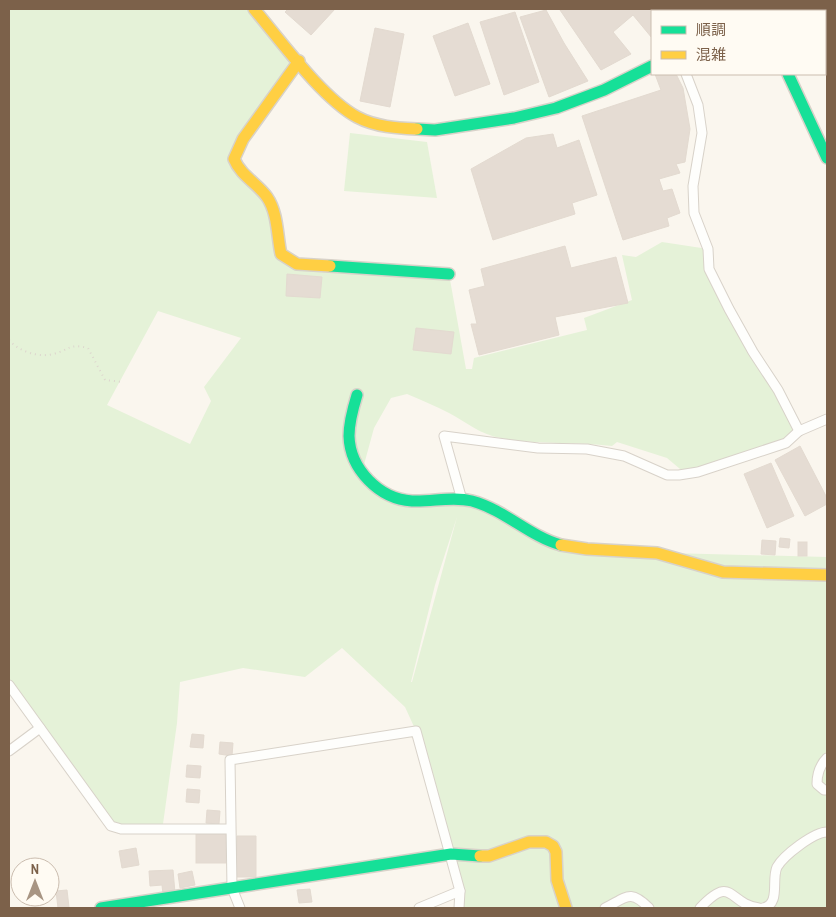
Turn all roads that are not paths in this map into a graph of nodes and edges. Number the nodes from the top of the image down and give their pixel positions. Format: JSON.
{"nodes":[{"id":1,"x":254,"y":9,"type":"edge"},
{"id":2,"x":299,"y":61,"type":"junction"},
{"id":3,"x":651,"y":66,"type":"edge"},
{"id":4,"x":686,"y":75,"type":"edge"},
{"id":5,"x":788,"y":75,"type":"edge"},
{"id":6,"x":827,"y":158,"type":"edge"},
{"id":7,"x":449,"y":274,"type":"dead end"},
{"id":8,"x":357,"y":395,"type":"dead end"},
{"id":9,"x":827,"y":419,"type":"edge"},
{"id":10,"x":799,"y":431,"type":"junction"},
{"id":11,"x":462,"y":500,"type":"junction"},
{"id":12,"x":827,"y":575,"type":"edge"},
{"id":13,"x":9,"y":685,"type":"edge"},
{"id":14,"x":40,"y":728,"type":"junction"},
{"id":15,"x":9,"y":751,"type":"edge"},
{"id":16,"x":827,"y":758,"type":"edge"},
{"id":17,"x":827,"y":790,"type":"edge"},
{"id":18,"x":230,"y":829,"type":"junction"},
{"id":19,"x":827,"y":832,"type":"edge"},
{"id":20,"x":451,"y":854,"type":"junction"},
{"id":21,"x":232,"y":888,"type":"junction"},
{"id":22,"x":460,"y":891,"type":"junction"},
{"id":23,"x":101,"y":908,"type":"edge"},
{"id":24,"x":240,"y":908,"type":"edge"},
{"id":25,"x":419,"y":908,"type":"edge"},
{"id":26,"x":459,"y":908,"type":"edge"},
{"id":27,"x":566,"y":908,"type":"edge"},
{"id":28,"x":605,"y":908,"type":"edge"},
{"id":29,"x":649,"y":908,"type":"edge"},
{"id":30,"x":700,"y":908,"type":"edge"},
{"id":31,"x":759,"y":908,"type":"edge"},
{"id":32,"x":763,"y":908,"type":"edge"}],
"edges":[{"from":1,"to":2,"type":"street"},
{"from":2,"to":3,"type":"street"},
{"from":2,"to":7,"type":"street"},
{"from":4,"to":10,"type":"street"},
{"from":5,"to":6,"type":"street"},
{"from":8,"to":11,"type":"street"},
{"from":9,"to":10,"type":"street"},
{"from":10,"to":11,"type":"street"},
{"from":11,"to":12,"type":"street"},
{"from":13,"to":14,"type":"street"},
{"from":14,"to":15,"type":"street"},
{"from":14,"to":18,"type":"street"},
{"from":16,"to":17,"type":"street"},
{"from":18,"to":20,"type":"street"},
{"from":18,"to":21,"type":"street"},
{"from":19,"to":32,"type":"street"},
{"from":20,"to":21,"type":"street"},
{"from":20,"to":22,"type":"street"},
{"from":20,"to":27,"type":"street"},
{"from":21,"to":23,"type":"street"},
{"from":21,"to":24,"type":"street"},
{"from":22,"to":25,"type":"street"},
{"from":22,"to":26,"type":"street"},
{"from":28,"to":29,"type":"street"},
{"from":30,"to":31,"type":"street"}]}
